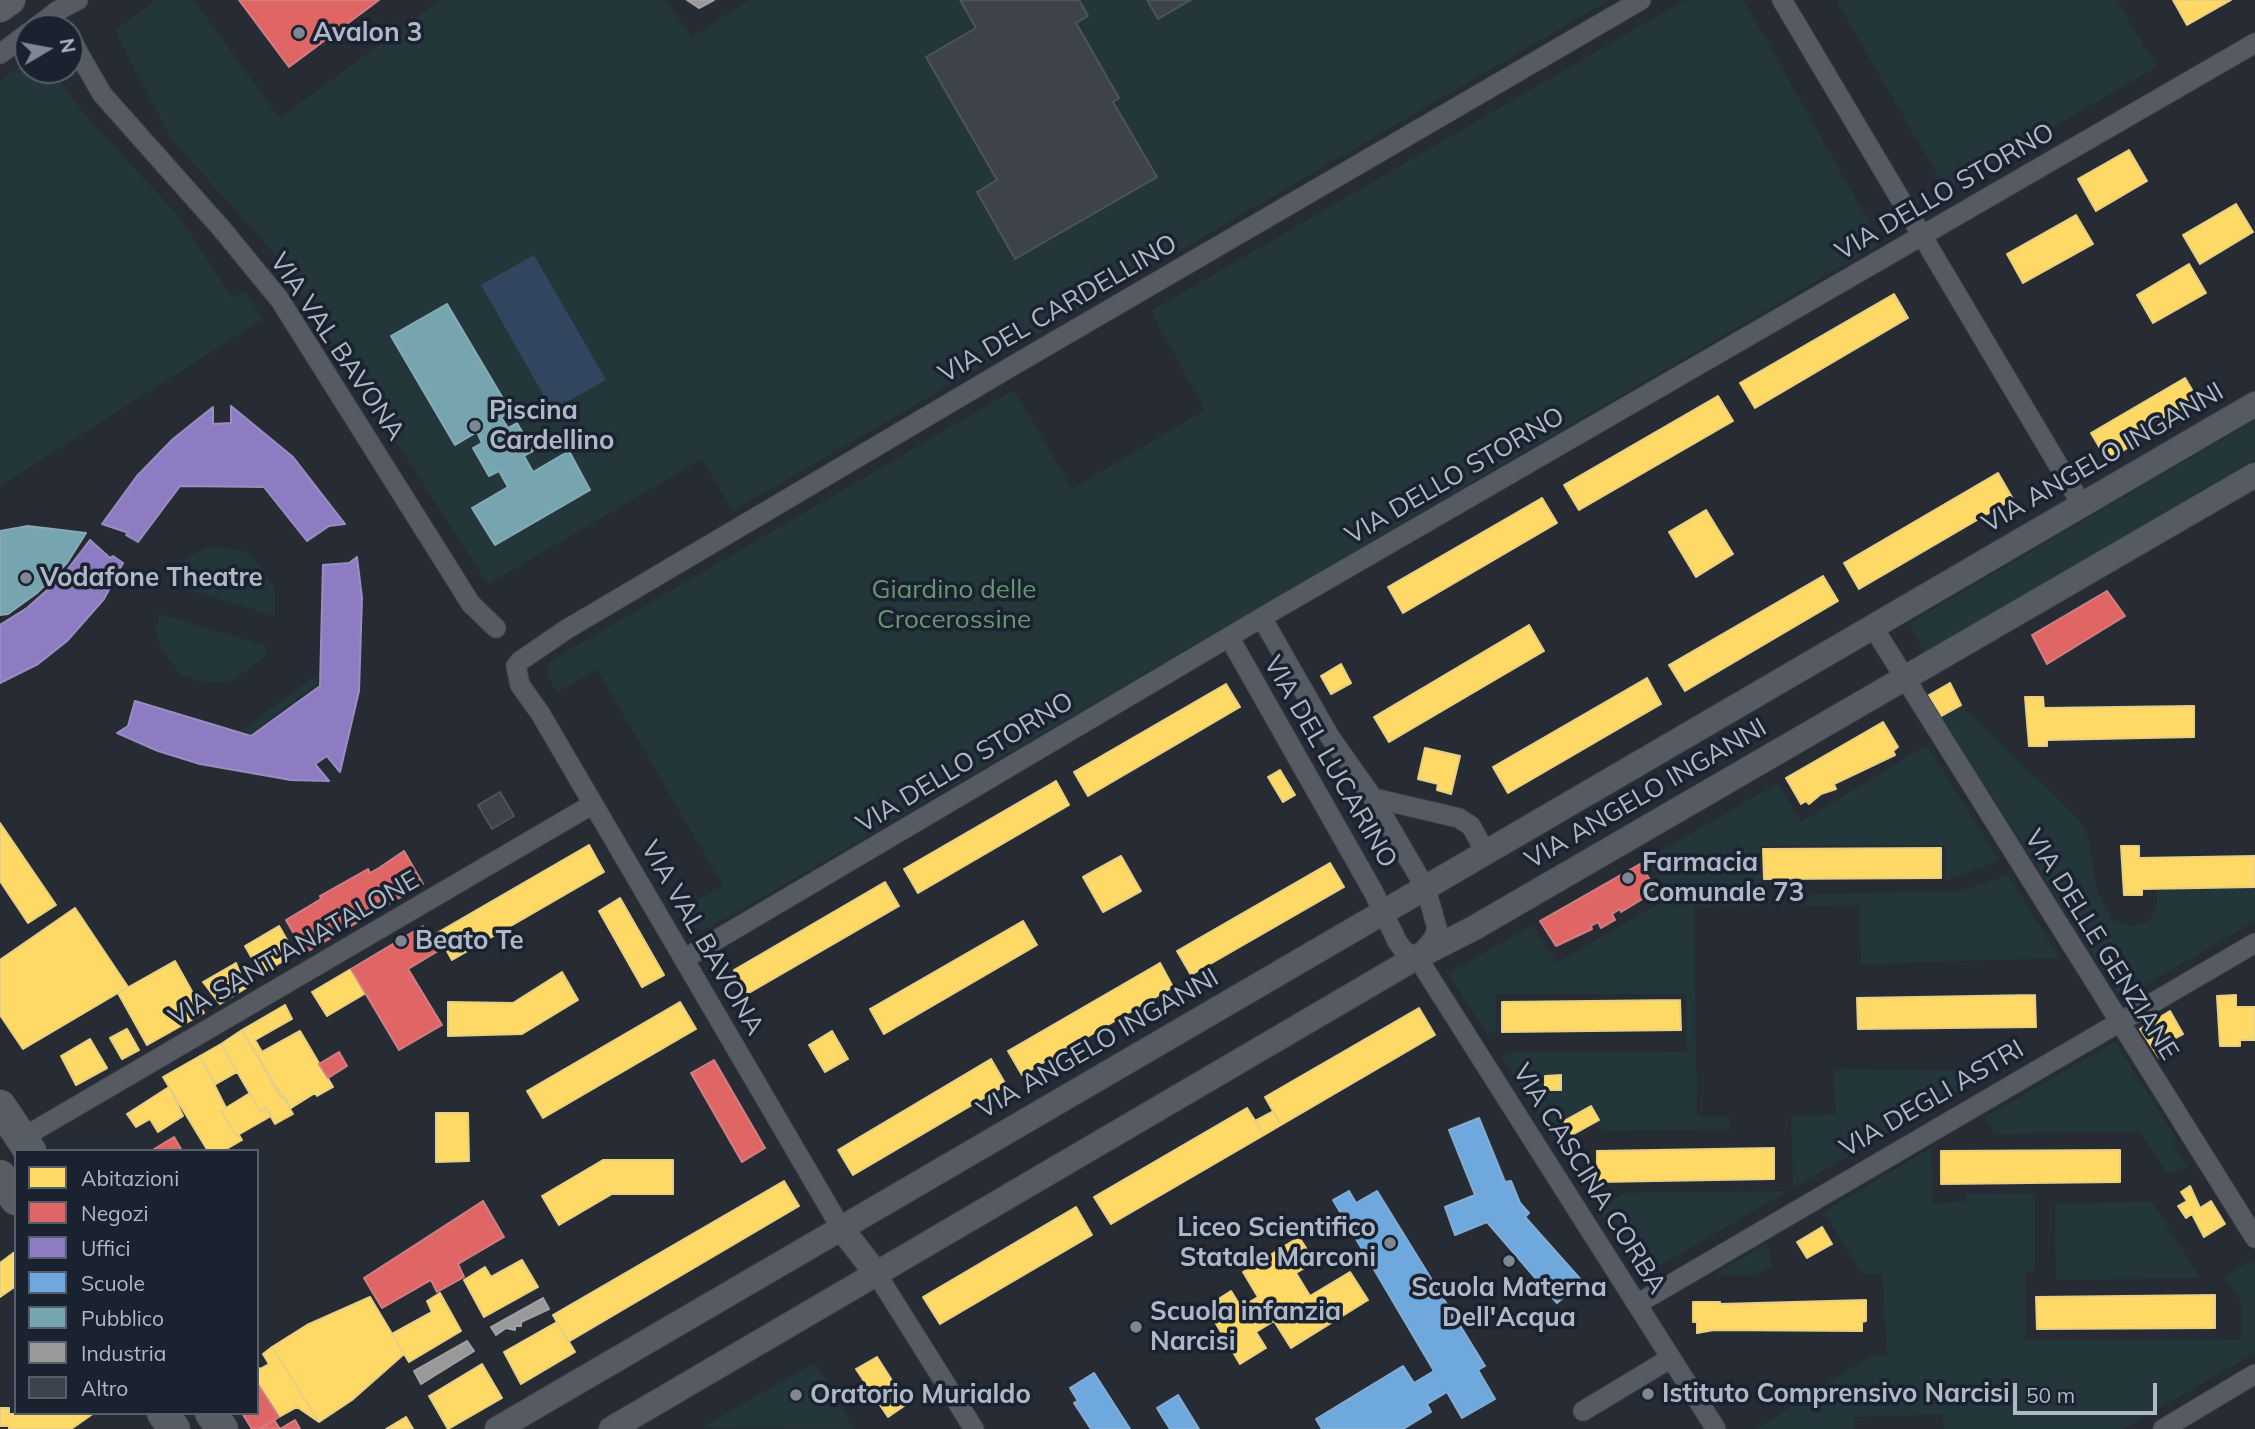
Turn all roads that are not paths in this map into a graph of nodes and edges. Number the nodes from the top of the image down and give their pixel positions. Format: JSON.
{"nodes":[{"id":1,"x":11,"y":0,"type":"edge"},
{"id":2,"x":78,"y":0,"type":"edge"},
{"id":3,"x":1640,"y":0,"type":"edge"},
{"id":4,"x":1782,"y":0,"type":"edge"},
{"id":5,"x":0,"y":8,"type":"edge"},
{"id":6,"x":57,"y":13,"type":"edge"},
{"id":7,"x":2255,"y":43,"type":"edge"},
{"id":8,"x":84,"y":62,"type":"edge"},
{"id":9,"x":1924,"y":235,"type":"junction"},
{"id":10,"x":2255,"y":404,"type":"edge"},
{"id":11,"x":2255,"y":475,"type":"edge"},
{"id":12,"x":2082,"y":505,"type":"junction"},
{"id":13,"x":1262,"y":618,"type":"junction"},
{"id":14,"x":1873,"y":627,"type":"junction"},
{"id":15,"x":496,"y":628,"type":"dead end"},
{"id":16,"x":1229,"y":637,"type":"junction"},
{"id":17,"x":517,"y":676,"type":"joint"},
{"id":18,"x":1903,"y":680,"type":"junction"},
{"id":19,"x":1373,"y":797,"type":"junction"},
{"id":20,"x":593,"y":804,"type":"junction"},
{"id":21,"x":1486,"y":853,"type":"junction"},
{"id":22,"x":1426,"y":889,"type":"junction"},
{"id":23,"x":1385,"y":913,"type":"junction"},
{"id":24,"x":2255,"y":943,"type":"edge"},
{"id":25,"x":1417,"y":957,"type":"junction"},
{"id":26,"x":684,"y":959,"type":"junction"},
{"id":27,"x":2119,"y":1022,"type":"junction"},
{"id":28,"x":0,"y":1106,"type":"edge"},
{"id":29,"x":26,"y":1144,"type":"edge"},
{"id":30,"x":0,"y":1176,"type":"edge"},
{"id":31,"x":14,"y":1196,"type":"edge"},
{"id":32,"x":841,"y":1228,"type":"junction"},
{"id":33,"x":2255,"y":1238,"type":"edge"},
{"id":34,"x":876,"y":1273,"type":"junction"},
{"id":35,"x":1637,"y":1304,"type":"junction"},
{"id":36,"x":1671,"y":1358,"type":"junction"},
{"id":37,"x":2255,"y":1374,"type":"edge"},
{"id":38,"x":1583,"y":1412,"type":"dead end"},
{"id":39,"x":497,"y":1429,"type":"edge"},
{"id":40,"x":611,"y":1429,"type":"edge"},
{"id":41,"x":974,"y":1429,"type":"edge"},
{"id":42,"x":1716,"y":1429,"type":"edge"},
{"id":43,"x":2163,"y":1429,"type":"edge"}],
"edges":[{"from":1,"to":5,"type":"main road"},
{"from":2,"to":6,"type":"street"},
{"from":3,"to":17,"type":"street","name":"VIA DEL CARDELLINO"},
{"from":4,"to":9,"type":"street"},
{"from":7,"to":9,"type":"street","name":"VIA DELLO STORNO"},
{"from":8,"to":15,"type":"street","name":"VIA VAL BAVONA"},
{"from":9,"to":12,"type":"street"},
{"from":9,"to":13,"type":"street","name":"VIA DELLO STORNO"},
{"from":10,"to":12,"type":"street","name":"VIA ANGELO INGANNI"},
{"from":11,"to":18,"type":"street","name":"VIA ANGELO INGANNI"},
{"from":12,"to":14,"type":"street","name":"VIA ANGELO INGANNI"},
{"from":13,"to":16,"type":"street","name":"VIA DELLO STORNO"},
{"from":13,"to":19,"type":"street","name":"VIA DEL LUCARINO"},
{"from":14,"to":18,"type":"street"},
{"from":14,"to":21,"type":"street","name":"VIA ANGELO INGANNI"},
{"from":16,"to":23,"type":"street","name":"VIA DEL LUCARINO"},
{"from":16,"to":26,"type":"street","name":"VIA DELLO STORNO"},
{"from":17,"to":20,"type":"street","name":"VIA VAL BAVONA"},
{"from":18,"to":25,"type":"street","name":"VIA ANGELO INGANNI"},
{"from":18,"to":27,"type":"street","name":"VIA DELLE GENZIANE"},
{"from":19,"to":21,"type":"street","name":"VIA DEL LUCARINO"},
{"from":19,"to":22,"type":"street","name":"VIA DEL LUCARINO"},
{"from":20,"to":26,"type":"street","name":"VIA VAL BAVONA"},
{"from":20,"to":29,"type":"street","name":"VIA SANT'ANATALONE"},
{"from":21,"to":22,"type":"street","name":"VIA ANGELO INGANNI"},
{"from":22,"to":23,"type":"street","name":"VIA ANGELO INGANNI"},
{"from":22,"to":25,"type":"street","name":"VIA ANGELO INGANNI"},
{"from":23,"to":25,"type":"street"},
{"from":23,"to":32,"type":"street","name":"VIA ANGELO INGANNI"},
{"from":24,"to":27,"type":"street","name":"VIA DEGLI ASTRI"},
{"from":25,"to":34,"type":"street","name":"VIA ANGELO INGANNI"},
{"from":25,"to":35,"type":"street","name":"VIA CASCINA CORBA"},
{"from":26,"to":32,"type":"street","name":"VIA VAL BAVONA"},
{"from":27,"to":33,"type":"street","name":"VIA DELLE GENZIANE"},
{"from":27,"to":35,"type":"street","name":"VIA DEGLI ASTRI"},
{"from":28,"to":29,"type":"main road"},
{"from":30,"to":31,"type":"main road"},
{"from":32,"to":34,"type":"street"},
{"from":32,"to":39,"type":"street","name":"VIA ANGELO INGANNI"},
{"from":34,"to":40,"type":"street","name":"VIA ANGELO INGANNI"},
{"from":34,"to":41,"type":"street"},
{"from":35,"to":36,"type":"street","name":"VIA CASCINA CORBA"},
{"from":36,"to":38,"type":"street"},
{"from":36,"to":42,"type":"street","name":"VIA CASCINA CORBA"},
{"from":37,"to":43,"type":"street"}]}
